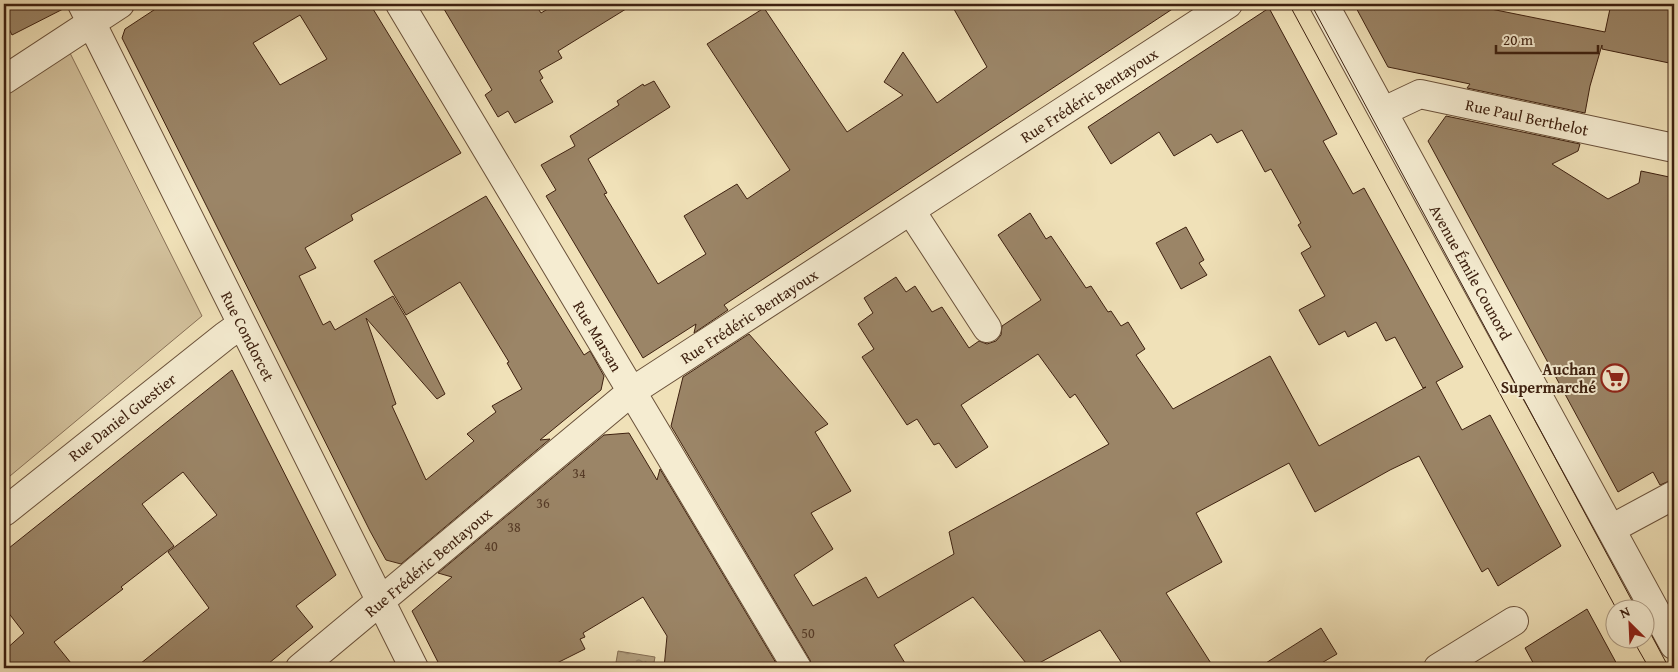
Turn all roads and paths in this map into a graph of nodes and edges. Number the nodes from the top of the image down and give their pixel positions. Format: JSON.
{"nodes":[{"id":1,"x":120,"y":4,"type":"edge"},
{"id":2,"x":400,"y":4,"type":"edge"},
{"id":3,"x":1228,"y":4,"type":"edge"},
{"id":4,"x":1324,"y":4,"type":"edge"},
{"id":5,"x":87,"y":13,"type":"edge"},
{"id":6,"x":4,"y":80,"type":"edge"},
{"id":7,"x":1384,"y":111,"type":"junction"},
{"id":8,"x":1674,"y":148,"type":"edge"},
{"id":9,"x":911,"y":210,"type":"junction"},
{"id":10,"x":242,"y":324,"type":"junction"},
{"id":11,"x":987,"y":328,"type":"dead end"},
{"id":12,"x":631,"y":392,"type":"junction"},
{"id":13,"x":1674,"y":494,"type":"edge"},
{"id":14,"x":4,"y":512,"type":"edge"},
{"id":15,"x":1611,"y":528,"type":"junction"},
{"id":16,"x":381,"y":601,"type":"junction"},
{"id":17,"x":1514,"y":621,"type":"dead end"},
{"id":18,"x":1674,"y":645,"type":"edge"},
{"id":19,"x":300,"y":668,"type":"edge"},
{"id":20,"x":414,"y":668,"type":"edge"},
{"id":21,"x":797,"y":668,"type":"edge"},
{"id":22,"x":1438,"y":668,"type":"edge"}],
"edges":[{"from":1,"to":5,"type":"street"},
{"from":2,"to":12,"type":"street","name":"Rue Marsan"},
{"from":3,"to":9,"type":"street","name":"Rue Frédéric Bentayoux"},
{"from":4,"to":7,"type":"street","name":"Avenue Émile Counord"},
{"from":5,"to":6,"type":"street"},
{"from":5,"to":10,"type":"street","name":"Rue Condorcet"},
{"from":7,"to":8,"type":"street","name":"Rue Paul Berthelot"},
{"from":7,"to":15,"type":"street","name":"Avenue Émile Counord"},
{"from":9,"to":11,"type":"street"},
{"from":9,"to":12,"type":"street","name":"Rue Frédéric Bentayoux"},
{"from":10,"to":14,"type":"street","name":"Rue Daniel Guestier"},
{"from":10,"to":16,"type":"street","name":"Rue Condorcet"},
{"from":12,"to":16,"type":"street","name":"Rue Frédéric Bentayoux"},
{"from":12,"to":21,"type":"street","name":"Rue Marsan"},
{"from":13,"to":15,"type":"street"},
{"from":15,"to":18,"type":"street","name":"Avenue Émile Counord"},
{"from":16,"to":19,"type":"street","name":"Rue Frédéric Bentayoux"},
{"from":16,"to":20,"type":"street","name":"Rue Condorcet"},
{"from":17,"to":22,"type":"street"}]}
